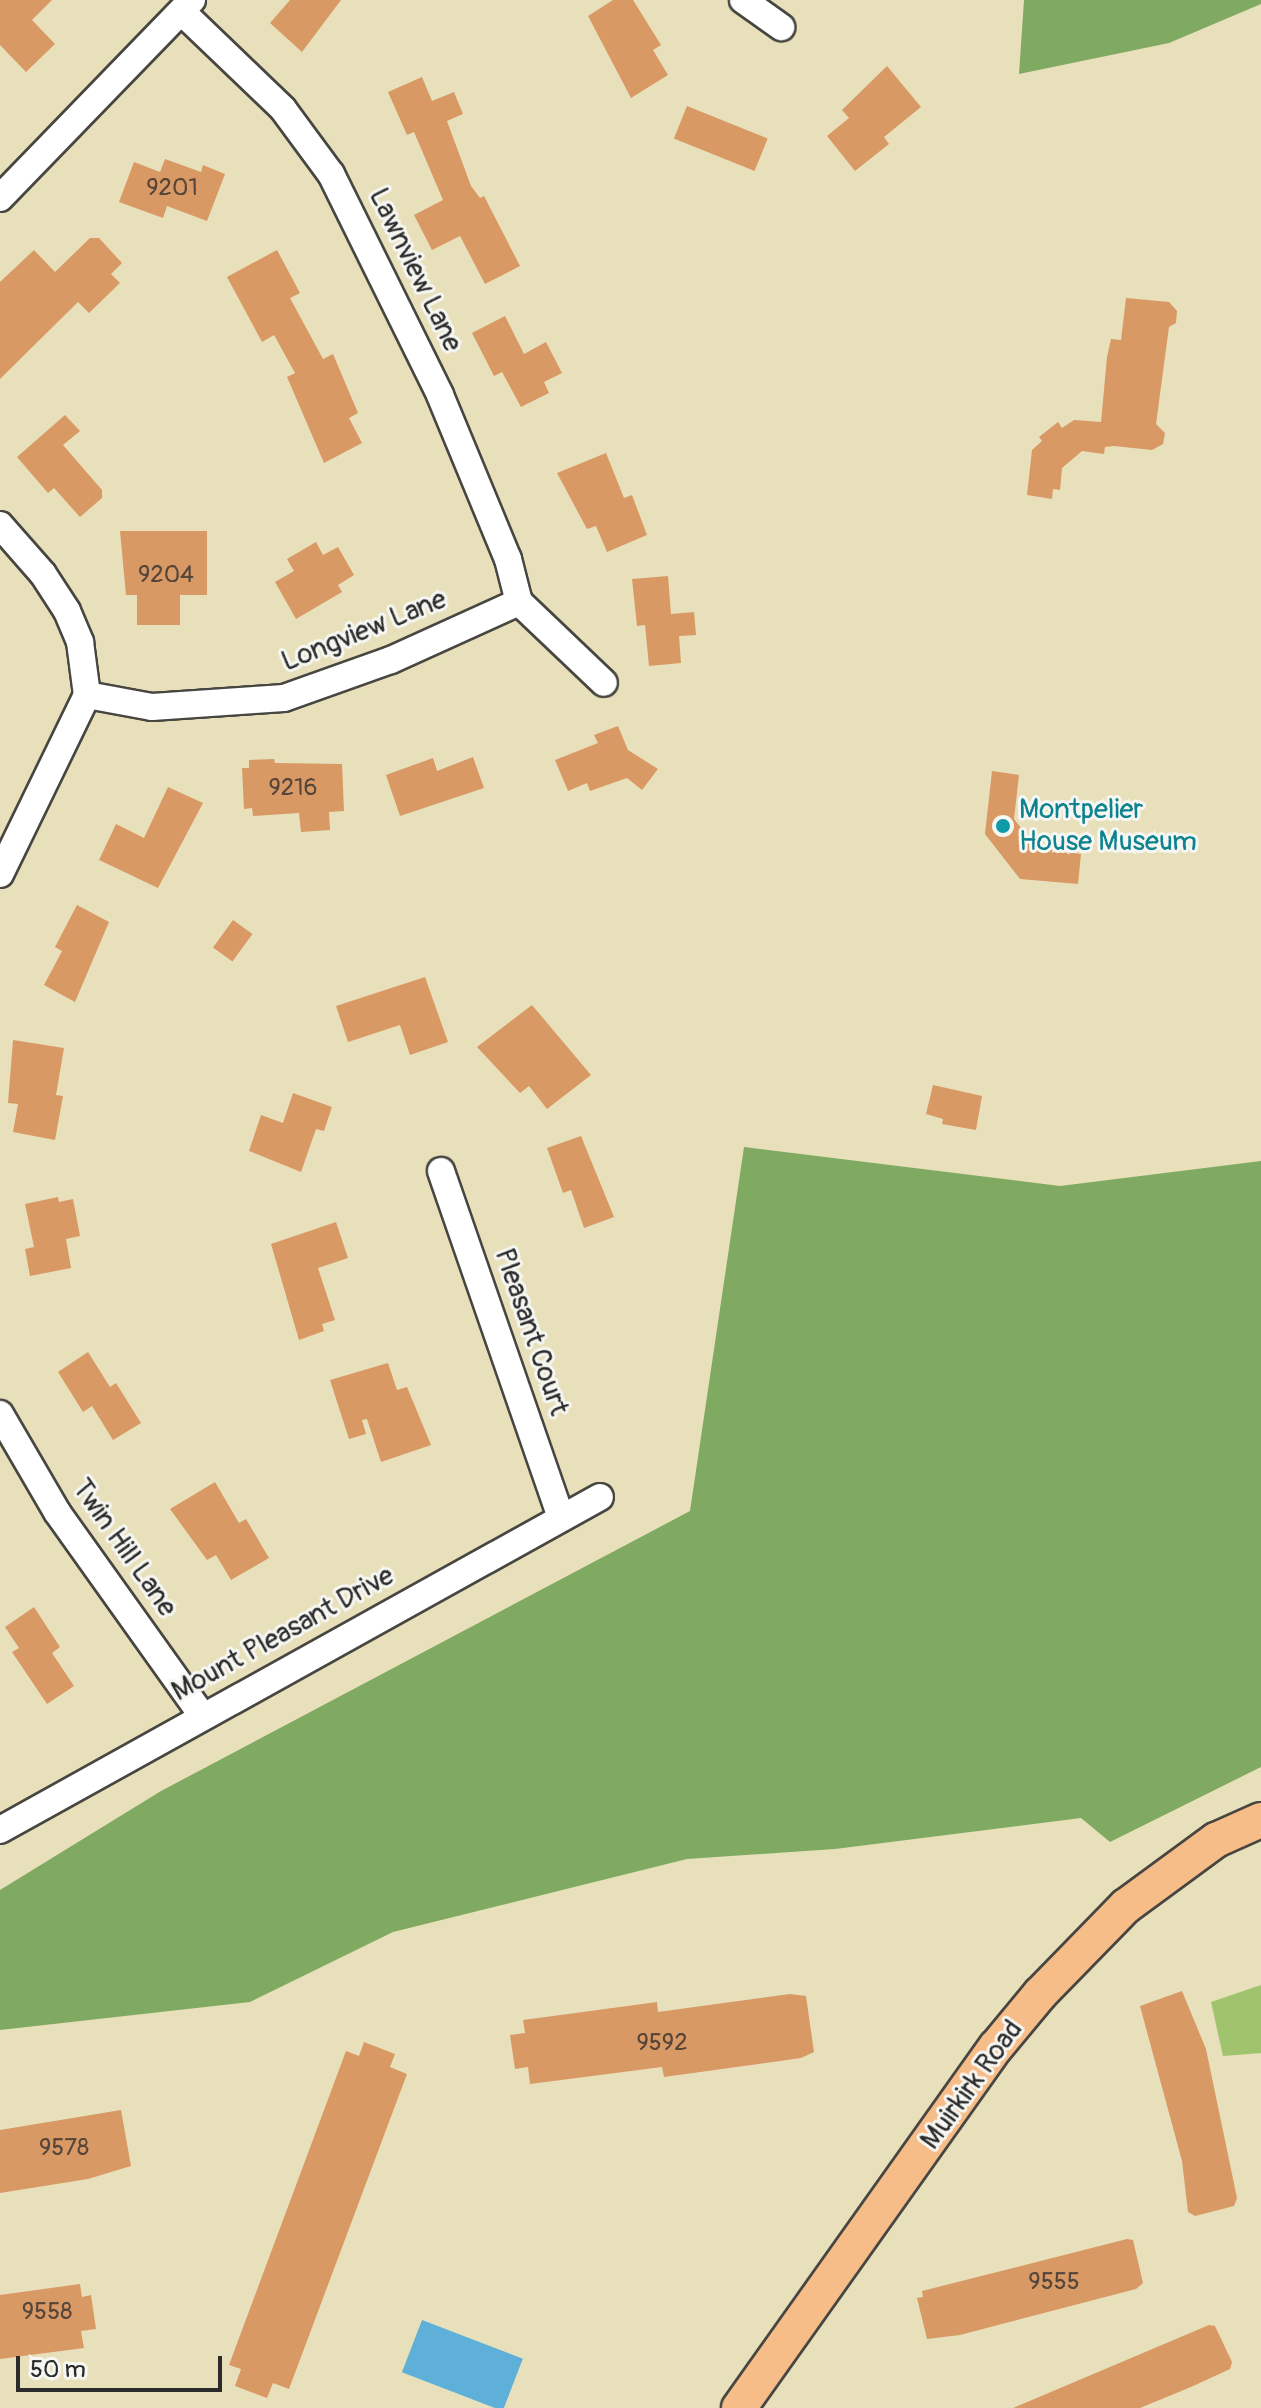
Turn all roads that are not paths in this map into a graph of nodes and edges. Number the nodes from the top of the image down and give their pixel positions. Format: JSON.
{"nodes":[{"id":1,"x":743,"y":0,"type":"edge"},
{"id":2,"x":187,"y":6,"type":"edge"},
{"id":3,"x":781,"y":27,"type":"dead end"},
{"id":4,"x":0,"y":198,"type":"edge"},
{"id":5,"x":0,"y":525,"type":"edge"},
{"id":6,"x":519,"y":602,"type":"junction"},
{"id":7,"x":604,"y":683,"type":"dead end"},
{"id":8,"x":87,"y":695,"type":"junction"},
{"id":9,"x":0,"y":874,"type":"edge"},
{"id":10,"x":441,"y":1171,"type":"dead end"},
{"id":11,"x":0,"y":1414,"type":"edge"},
{"id":12,"x":600,"y":1497,"type":"dead end"},
{"id":13,"x":560,"y":1515,"type":"junction"},
{"id":14,"x":202,"y":1715,"type":"junction"},
{"id":15,"x":1261,"y":1820,"type":"edge"},
{"id":16,"x":0,"y":1830,"type":"edge"},
{"id":17,"x":739,"y":2408,"type":"edge"}],
"edges":[{"from":1,"to":3,"type":"street"},
{"from":2,"to":4,"type":"street"},
{"from":2,"to":6,"type":"street","name":"Lawnview Lane"},
{"from":5,"to":8,"type":"street"},
{"from":6,"to":7,"type":"street"},
{"from":6,"to":8,"type":"street","name":"Longview Lane"},
{"from":8,"to":9,"type":"street"},
{"from":10,"to":13,"type":"street","name":"Pleasant Court"},
{"from":11,"to":14,"type":"street","name":"Twin Hill Lane"},
{"from":12,"to":13,"type":"street","name":"Mount Pleasant Drive"},
{"from":13,"to":14,"type":"street","name":"Mount Pleasant Drive"},
{"from":14,"to":16,"type":"street","name":"Mount Pleasant Drive"},
{"from":15,"to":17,"type":"main road","name":"Muirkirk Road"}]}
